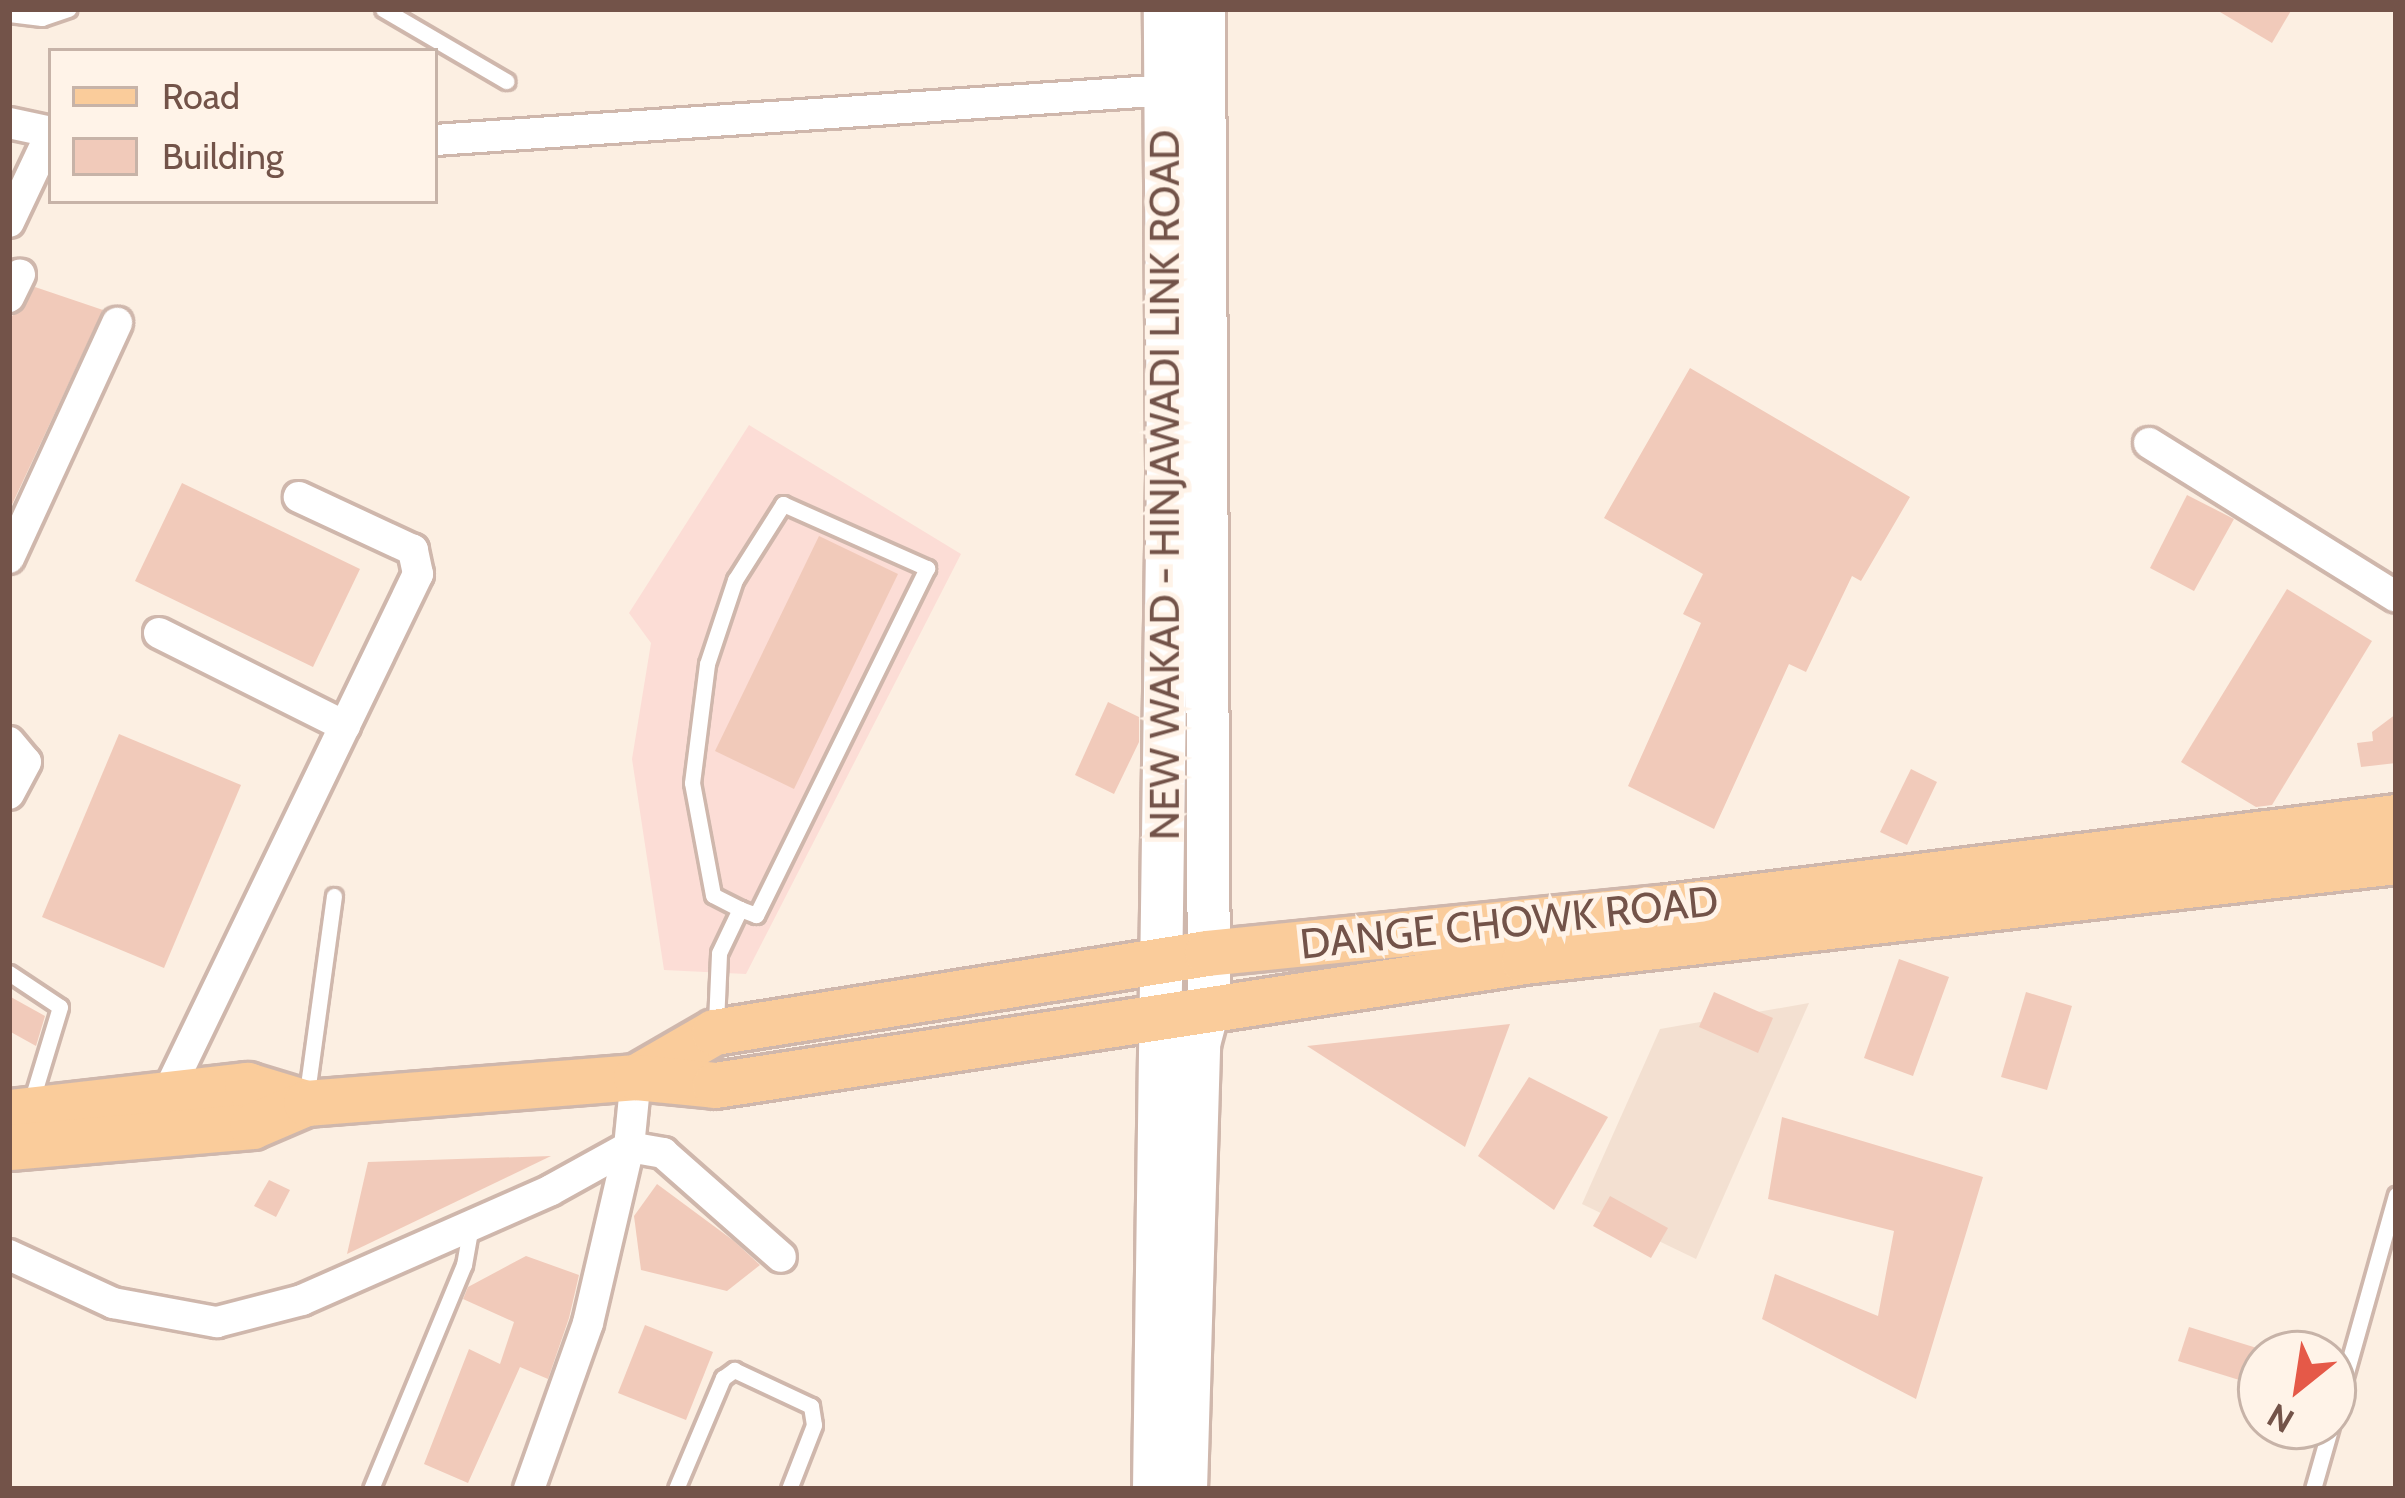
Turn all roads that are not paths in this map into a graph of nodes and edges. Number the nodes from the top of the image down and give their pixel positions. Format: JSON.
{"nodes":[{"id":1,"x":68,"y":9,"type":"edge"},
{"id":2,"x":383,"y":9,"type":"edge"},
{"id":3,"x":1165,"y":9,"type":"edge"},
{"id":4,"x":1204,"y":9,"type":"edge"},
{"id":5,"x":9,"y":14,"type":"edge"},
{"id":6,"x":506,"y":81,"type":"dead end"},
{"id":7,"x":1185,"y":89,"type":"junction"},
{"id":8,"x":9,"y":123,"type":"edge"},
{"id":9,"x":48,"y":132,"type":"edge"},
{"id":10,"x":48,"y":139,"type":"edge"},
{"id":11,"x":438,"y":140,"type":"edge"},
{"id":12,"x":9,"y":222,"type":"edge"},
{"id":13,"x":117,"y":323,"type":"dead end"},
{"id":14,"x":2149,"y":443,"type":"dead end"},
{"id":15,"x":1187,"y":469,"type":"junction"},
{"id":16,"x":299,"y":497,"type":"dead end"},
{"id":17,"x":21,"y":502,"type":"edge"},
{"id":18,"x":9,"y":558,"type":"edge"},
{"id":19,"x":2396,"y":597,"type":"edge"},
{"id":20,"x":159,"y":633,"type":"dead end"},
{"id":21,"x":345,"y":726,"type":"junction"},
{"id":22,"x":9,"y":742,"type":"edge"},
{"id":23,"x":9,"y":794,"type":"edge"},
{"id":24,"x":2396,"y":817,"type":"edge"},
{"id":25,"x":2396,"y":861,"type":"edge"},
{"id":26,"x":1997,"y":886,"type":"junction"},
{"id":27,"x":334,"y":896,"type":"dead end"},
{"id":28,"x":740,"y":908,"type":"junction"},
{"id":29,"x":1207,"y":953,"type":"junction"},
{"id":30,"x":1161,"y":962,"type":"junction"},
{"id":31,"x":9,"y":973,"type":"edge"},
{"id":32,"x":1209,"y":1007,"type":"junction"},
{"id":33,"x":1160,"y":1014,"type":"junction"},
{"id":34,"x":714,"y":1032,"type":"junction"},
{"id":35,"x":637,"y":1077,"type":"junction"},
{"id":36,"x":166,"y":1098,"type":"junction"},
{"id":37,"x":306,"y":1102,"type":"junction"},
{"id":38,"x":16,"y":1123,"type":"edge"},
{"id":39,"x":629,"y":1147,"type":"junction"},
{"id":40,"x":2396,"y":1196,"type":"edge"},
{"id":41,"x":471,"y":1227,"type":"junction"},
{"id":42,"x":9,"y":1255,"type":"edge"},
{"id":43,"x":782,"y":1257,"type":"dead end"},
{"id":44,"x":2357,"y":1334,"type":"edge"},
{"id":45,"x":2324,"y":1450,"type":"edge"},
{"id":46,"x":371,"y":1489,"type":"edge"},
{"id":47,"x":529,"y":1489,"type":"edge"},
{"id":48,"x":676,"y":1489,"type":"edge"},
{"id":49,"x":789,"y":1489,"type":"edge"},
{"id":50,"x":1154,"y":1489,"type":"edge"},
{"id":51,"x":1186,"y":1489,"type":"edge"},
{"id":52,"x":2313,"y":1489,"type":"edge"}],
"edges":[{"from":1,"to":5,"type":"lane"},
{"from":2,"to":6,"type":"lane"},
{"from":3,"to":7,"type":"main road","name":"NEW WAKAD - HINJAWADI LINK ROAD"},
{"from":4,"to":7,"type":"main road","name":"NEW WAKAD - HINJAWADI LINK ROAD"},
{"from":7,"to":11,"type":"street"},
{"from":7,"to":15,"type":"main road","name":"NEW WAKAD - HINJAWADI LINK ROAD"},
{"from":8,"to":9,"type":"street"},
{"from":10,"to":12,"type":"street"},
{"from":13,"to":17,"type":"street"},
{"from":14,"to":19,"type":"street"},
{"from":15,"to":29,"type":"main road","name":"NEW WAKAD - HINJAWADI LINK ROAD"},
{"from":15,"to":30,"type":"main road","name":"NEW WAKAD - HINJAWADI LINK ROAD"},
{"from":16,"to":21,"type":"street"},
{"from":17,"to":18,"type":"street"},
{"from":20,"to":21,"type":"street"},
{"from":21,"to":36,"type":"street"},
{"from":22,"to":23,"type":"street"},
{"from":24,"to":26,"type":"main road","name":"DANGE CHOWK ROAD"},
{"from":25,"to":26,"type":"main road","name":"DANGE CHOWK ROAD"},
{"from":26,"to":29,"type":"main road","name":"DANGE CHOWK ROAD"},
{"from":26,"to":32,"type":"main road","name":"DANGE CHOWK ROAD"},
{"from":27,"to":37,"type":"lane"},
{"from":28,"to":28,"type":"lane"},
{"from":28,"to":34,"type":"lane"},
{"from":29,"to":30,"type":"main road","name":"DANGE CHOWK ROAD"},
{"from":29,"to":32,"type":"main road","name":"NEW WAKAD - HINJAWADI LINK ROAD"},
{"from":30,"to":33,"type":"main road","name":"NEW WAKAD - HINJAWADI LINK ROAD"},
{"from":30,"to":34,"type":"main road","name":"DANGE CHOWK ROAD"},
{"from":31,"to":38,"type":"lane"},
{"from":32,"to":33,"type":"main road","name":"DANGE CHOWK ROAD"},
{"from":32,"to":51,"type":"main road","name":"NEW WAKAD - HINJAWADI LINK ROAD"},
{"from":33,"to":35,"type":"main road","name":"DANGE CHOWK ROAD"},
{"from":33,"to":50,"type":"main road","name":"NEW WAKAD - HINJAWADI LINK ROAD"},
{"from":34,"to":35,"type":"main road","name":"DANGE CHOWK ROAD"},
{"from":35,"to":37,"type":"main road","name":"DANGE CHOWK ROAD"},
{"from":35,"to":39,"type":"street"},
{"from":36,"to":37,"type":"main road","name":"DANGE CHOWK ROAD"},
{"from":36,"to":38,"type":"main road","name":"DANGE CHOWK ROAD"},
{"from":37,"to":38,"type":"main road","name":"DANGE CHOWK ROAD"},
{"from":39,"to":41,"type":"street"},
{"from":39,"to":43,"type":"street"},
{"from":39,"to":47,"type":"street"},
{"from":40,"to":44,"type":"lane"},
{"from":41,"to":42,"type":"street"},
{"from":41,"to":46,"type":"lane"},
{"from":45,"to":52,"type":"lane"},
{"from":48,"to":49,"type":"lane"}]}
